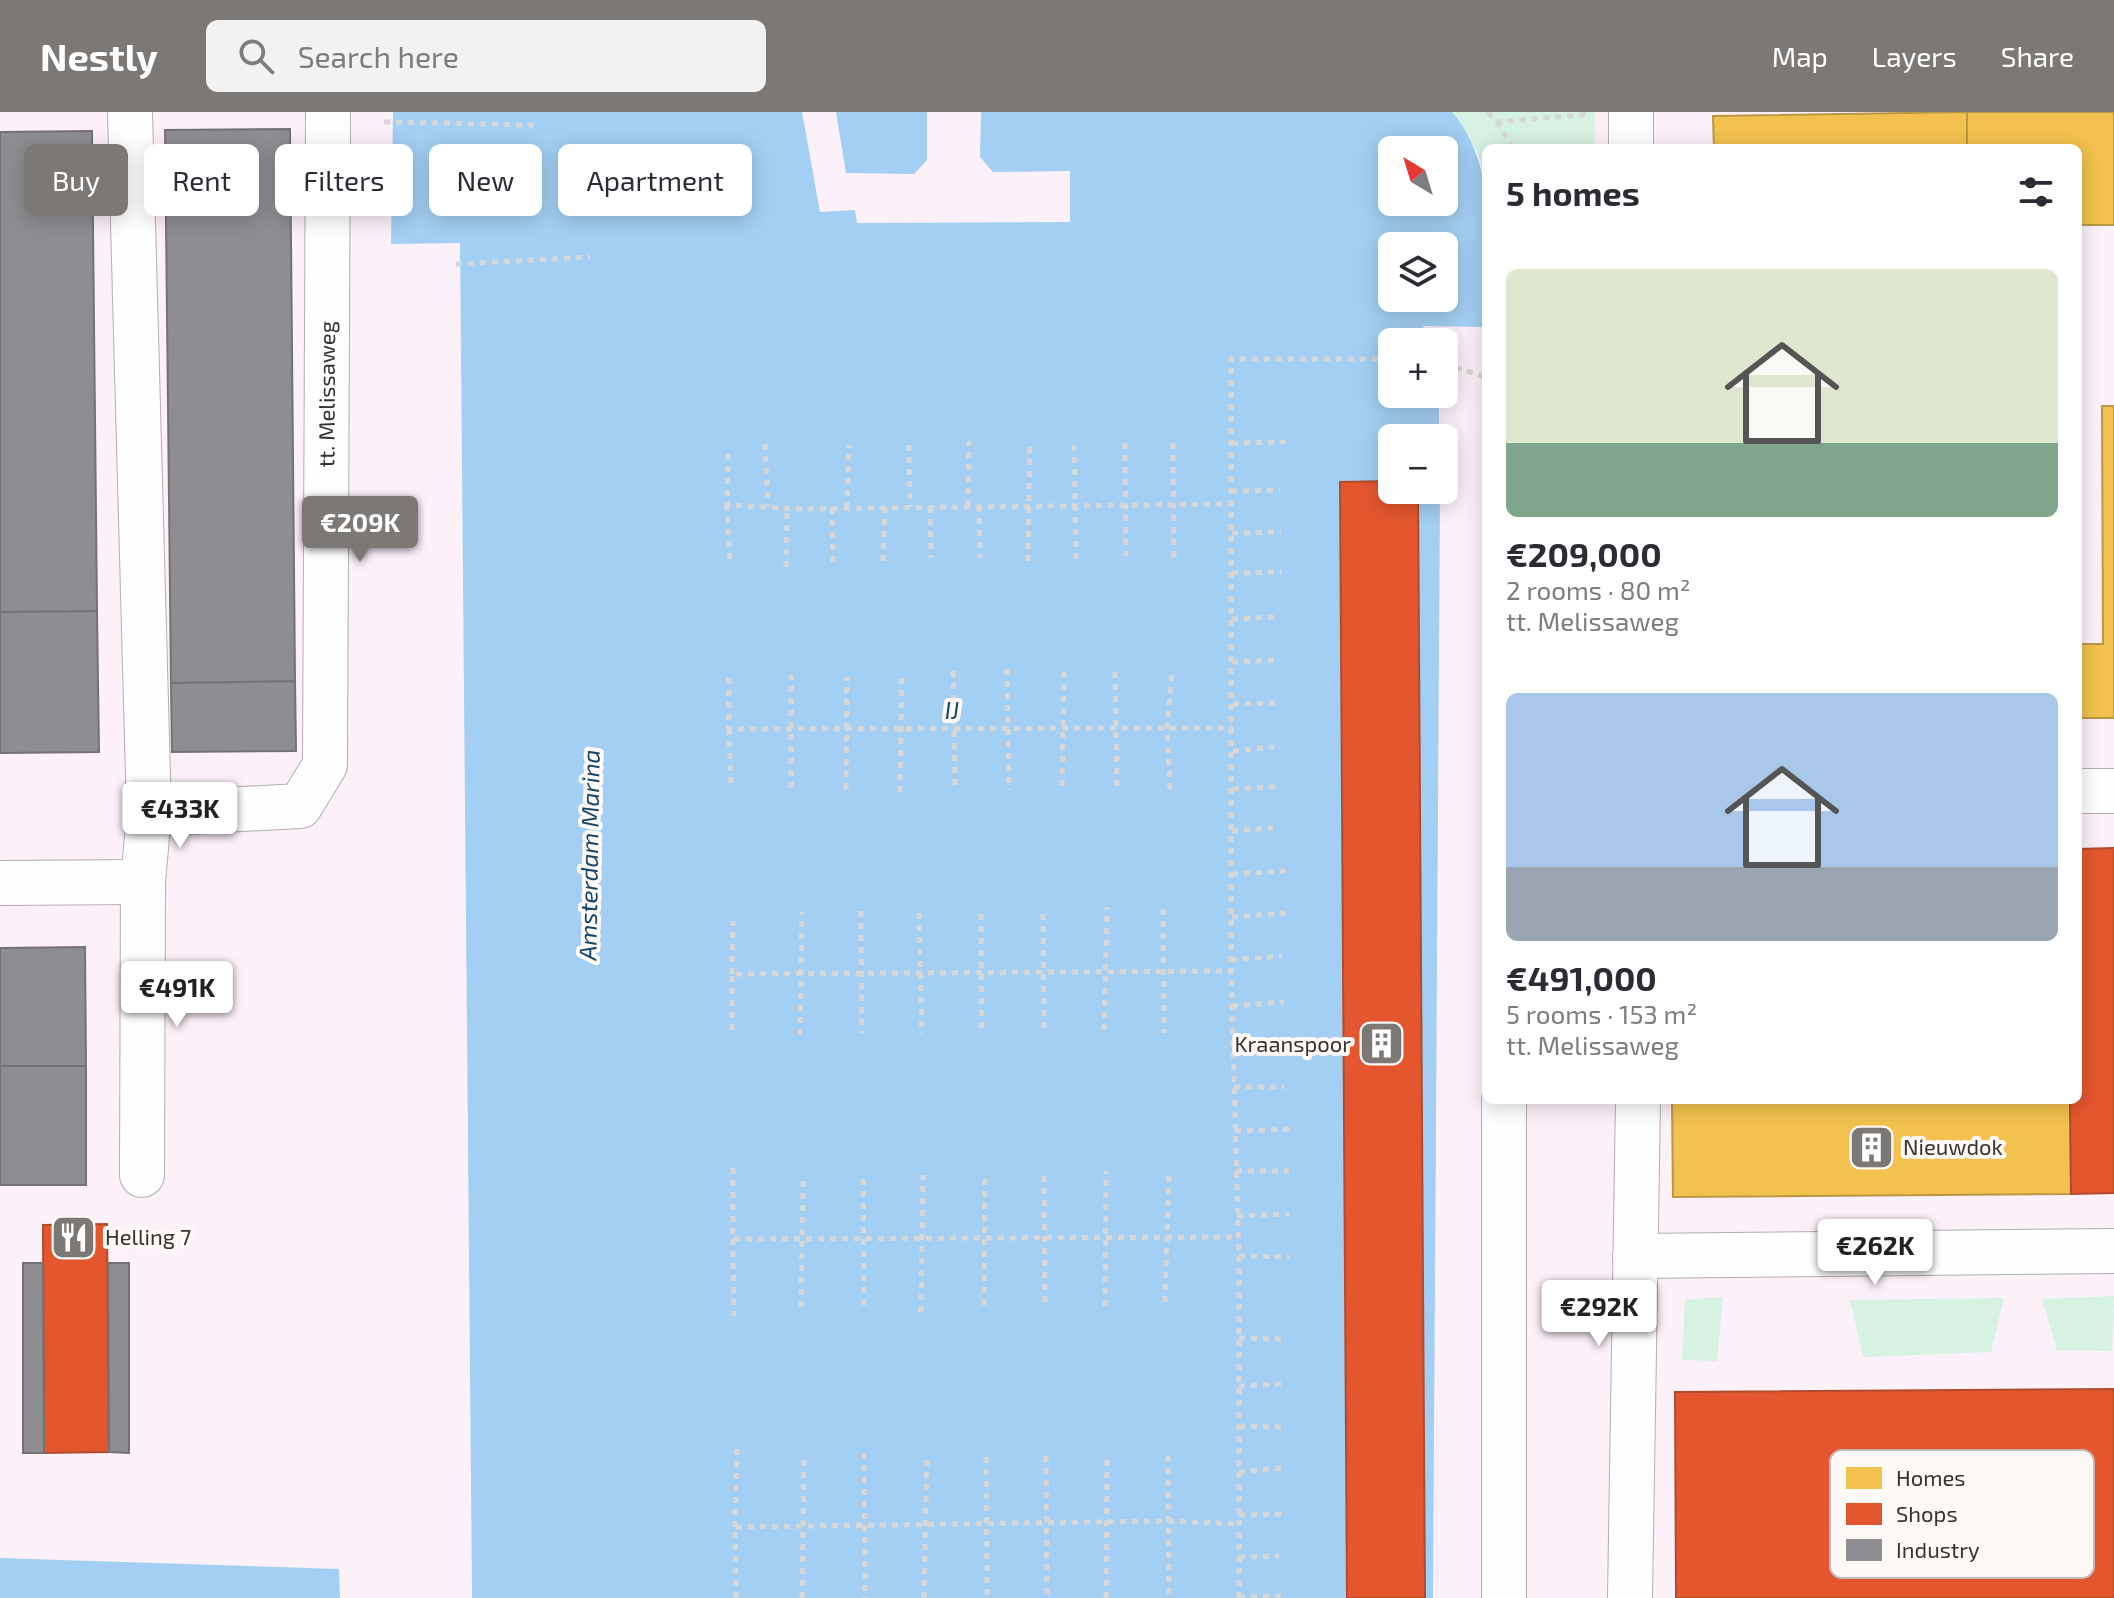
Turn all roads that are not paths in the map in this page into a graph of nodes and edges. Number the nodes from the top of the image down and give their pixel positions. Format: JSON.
{"nodes":[{"id":1,"x":130,"y":112,"type":"edge"},
{"id":2,"x":328,"y":112,"type":"edge"},
{"id":3,"x":1616,"y":113,"type":"edge"},
{"id":4,"x":1629,"y":144,"type":"edge"},
{"id":5,"x":2082,"y":791,"type":"edge"},
{"id":6,"x":2114,"y":791,"type":"edge"},
{"id":7,"x":149,"y":814,"type":"junction"},
{"id":8,"x":143,"y":882,"type":"junction"},
{"id":9,"x":0,"y":883,"type":"edge"},
{"id":10,"x":1504,"y":1104,"type":"edge"},
{"id":11,"x":1638,"y":1104,"type":"edge"},
{"id":12,"x":142,"y":1175,"type":"dead end"},
{"id":13,"x":2114,"y":1251,"type":"edge"},
{"id":14,"x":1635,"y":1256,"type":"junction"},
{"id":15,"x":1504,"y":1598,"type":"edge"},
{"id":16,"x":1630,"y":1598,"type":"edge"}],
"edges":[{"from":1,"to":7,"type":"street"},
{"from":2,"to":7,"type":"street","name":"tt. Melissaweg"},
{"from":3,"to":4,"type":"street"},
{"from":5,"to":6,"type":"street"},
{"from":7,"to":8,"type":"street"},
{"from":8,"to":9,"type":"street"},
{"from":8,"to":12,"type":"street"},
{"from":10,"to":15,"type":"street"},
{"from":11,"to":14,"type":"street"},
{"from":13,"to":14,"type":"street"},
{"from":14,"to":16,"type":"street"}]}
